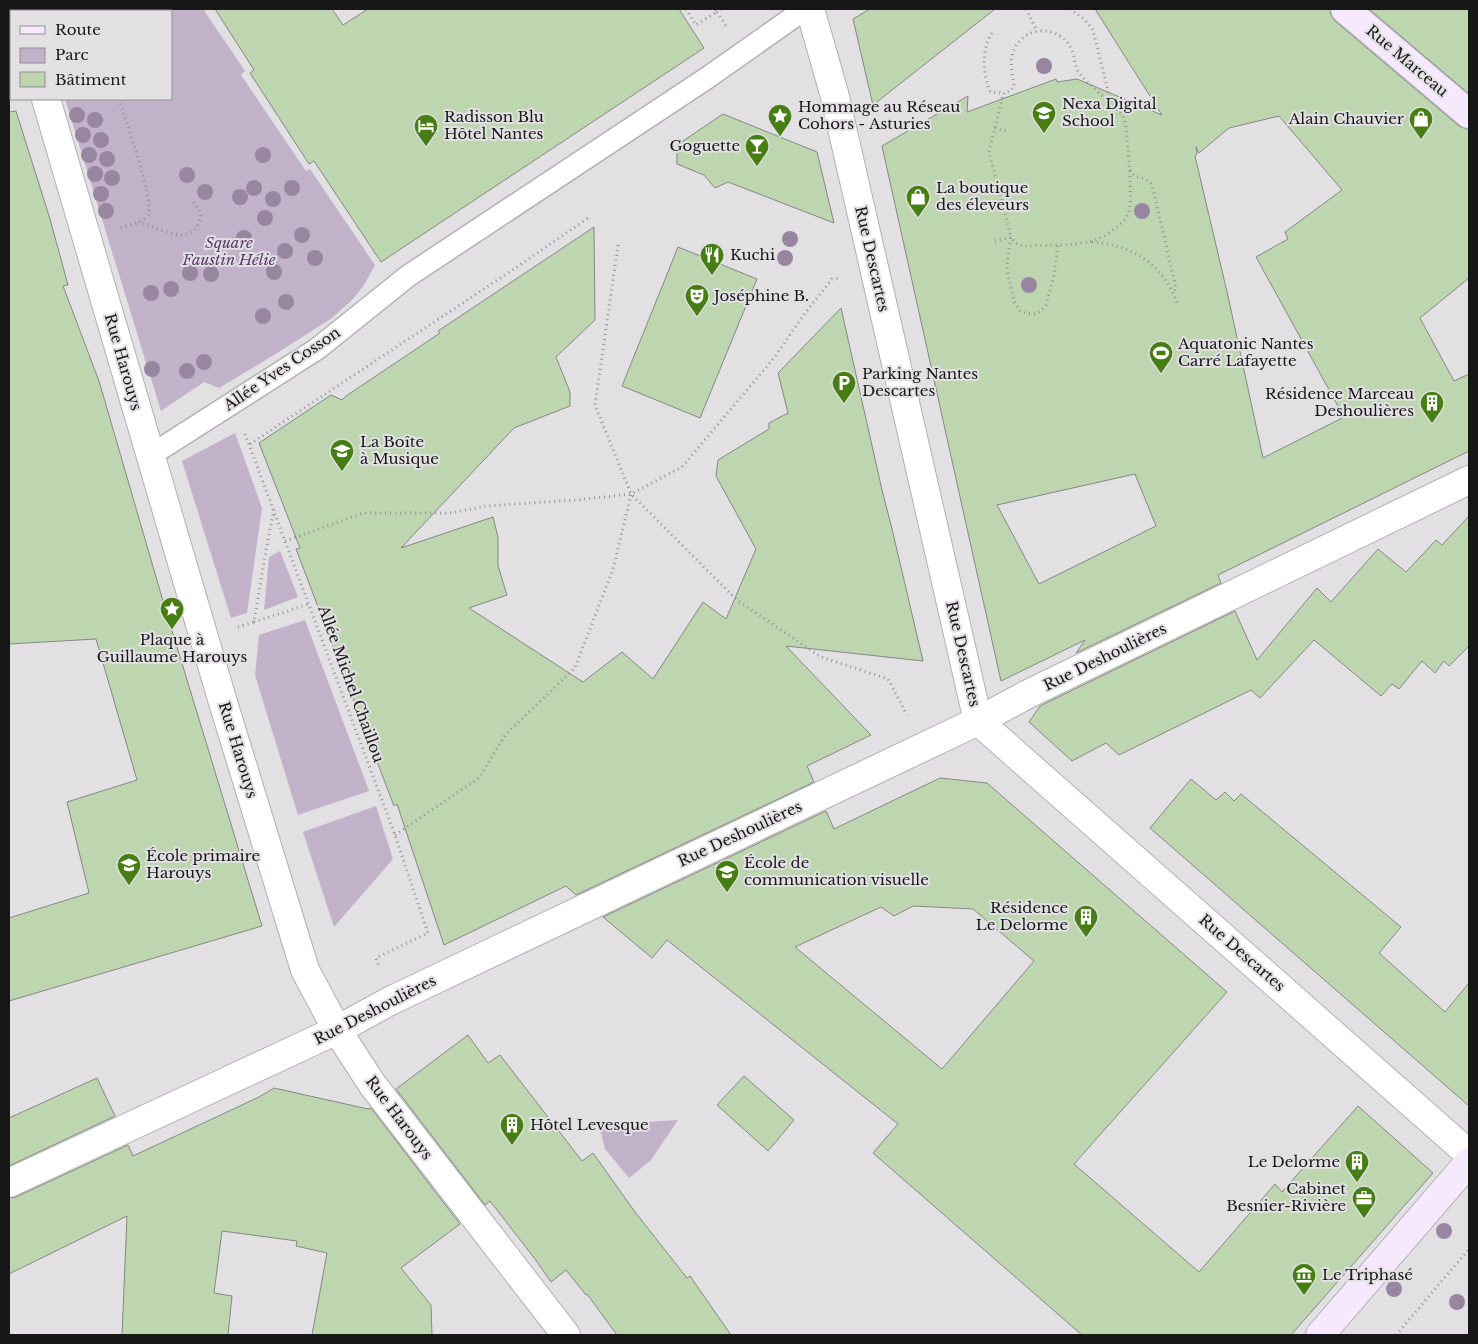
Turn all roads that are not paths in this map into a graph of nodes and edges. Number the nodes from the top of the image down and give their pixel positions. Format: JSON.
{"nodes":[{"id":1,"x":805,"y":9,"type":"edge"},
{"id":2,"x":810,"y":9,"type":"edge"},
{"id":3,"x":1345,"y":9,"type":"edge"},
{"id":4,"x":46,"y":100,"type":"edge"},
{"id":5,"x":1469,"y":114,"type":"edge"},
{"id":6,"x":150,"y":455,"type":"junction"},
{"id":7,"x":1469,"y":480,"type":"edge"},
{"id":8,"x":978,"y":721,"type":"junction"},
{"id":9,"x":336,"y":1030,"type":"junction"},
{"id":10,"x":1469,"y":1154,"type":"edge"},
{"id":11,"x":1469,"y":1162,"type":"edge"},
{"id":12,"x":9,"y":1183,"type":"edge"},
{"id":13,"x":566,"y":1335,"type":"edge"},
{"id":14,"x":1320,"y":1335,"type":"edge"}],
"edges":[{"from":1,"to":6,"type":"lane","name":"Allée Yves Cosson"},
{"from":2,"to":8,"type":"street","name":"Rue Descartes"},
{"from":3,"to":5,"type":"main road","name":"Rue Marceau"},
{"from":4,"to":6,"type":"street","name":"Rue Harouys"},
{"from":6,"to":9,"type":"street","name":"Rue Harouys"},
{"from":7,"to":8,"type":"street","name":"Rue Deshoulières"},
{"from":8,"to":9,"type":"street","name":"Rue Deshoulières"},
{"from":8,"to":10,"type":"street","name":"Rue Descartes"},
{"from":9,"to":12,"type":"street","name":"Rue Deshoulières"},
{"from":9,"to":13,"type":"street","name":"Rue Harouys"},
{"from":11,"to":14,"type":"main road"}]}
